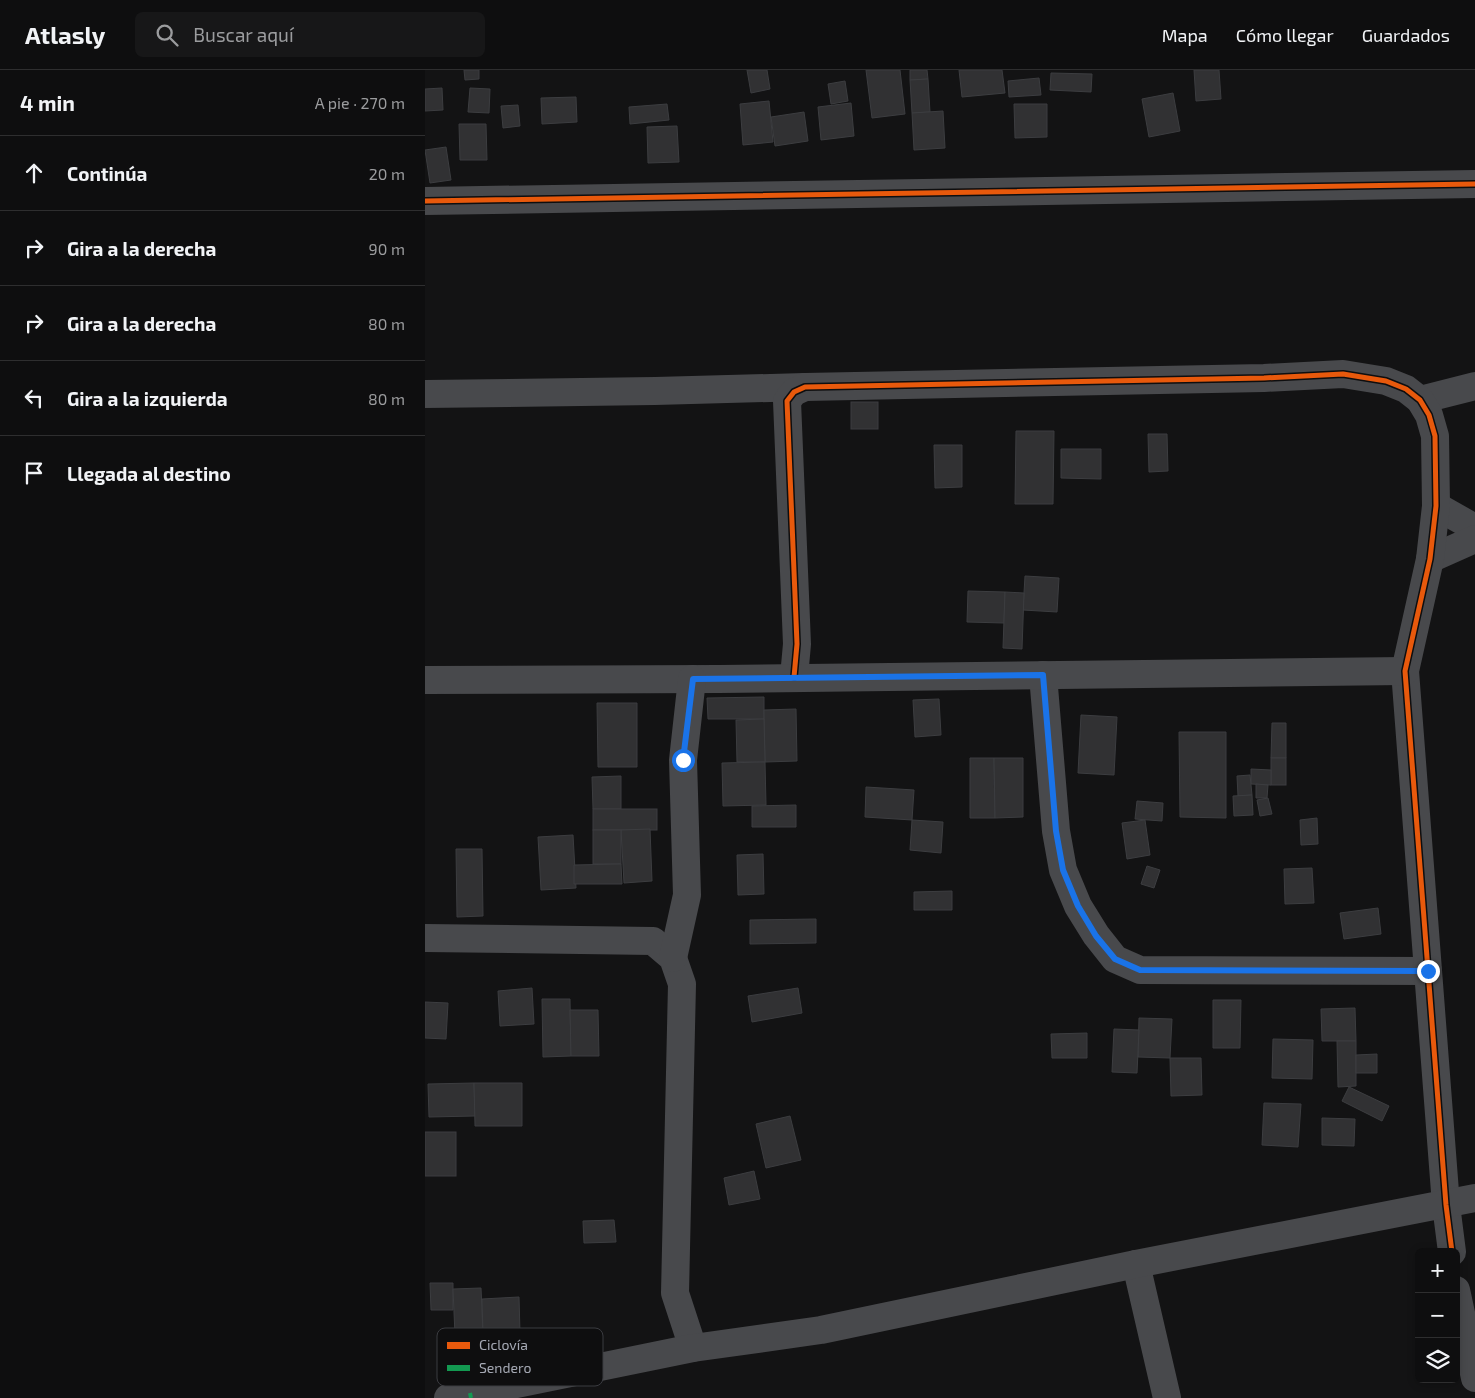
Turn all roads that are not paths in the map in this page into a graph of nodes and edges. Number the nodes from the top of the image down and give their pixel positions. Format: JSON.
{"nodes":[{"id":1,"x":1475,"y":184,"type":"edge"},
{"id":2,"x":425,"y":201,"type":"edge"},
{"id":3,"x":1475,"y":386,"type":"edge"},
{"id":4,"x":805,"y":387,"type":"junction"},
{"id":5,"x":425,"y":394,"type":"edge"},
{"id":6,"x":1419,"y":400,"type":"junction"},
{"id":7,"x":1436,"y":506,"type":"junction"},
{"id":8,"x":1475,"y":528,"type":"edge"},
{"id":9,"x":1475,"y":539,"type":"edge"},
{"id":10,"x":1430,"y":559,"type":"junction"},
{"id":11,"x":1405,"y":671,"type":"junction"},
{"id":12,"x":1043,"y":675,"type":"junction"},
{"id":13,"x":794,"y":677,"type":"junction"},
{"id":14,"x":693,"y":679,"type":"junction"},
{"id":15,"x":425,"y":680,"type":"edge"},
{"id":16,"x":425,"y":938,"type":"edge"},
{"id":17,"x":673,"y":958,"type":"junction"},
{"id":18,"x":1428,"y":971,"type":"junction"},
{"id":19,"x":1475,"y":1198,"type":"edge"},
{"id":20,"x":1446,"y":1205,"type":"junction"},
{"id":21,"x":1451,"y":1248,"type":"edge"},
{"id":22,"x":1136,"y":1264,"type":"junction"},
{"id":23,"x":1457,"y":1293,"type":"edge"},
{"id":24,"x":693,"y":1348,"type":"junction"},
{"id":25,"x":603,"y":1366,"type":"edge"},
{"id":26,"x":1475,"y":1378,"type":"edge"},
{"id":27,"x":506,"y":1386,"type":"edge"},
{"id":28,"x":447,"y":1398,"type":"edge"},
{"id":29,"x":1167,"y":1398,"type":"edge"}],
"edges":[{"from":1,"to":2,"type":"street"},
{"from":3,"to":6,"type":"street"},
{"from":4,"to":5,"type":"street"},
{"from":4,"to":6,"type":"street"},
{"from":4,"to":13,"type":"street"},
{"from":6,"to":7,"type":"street"},
{"from":7,"to":8,"type":"street"},
{"from":7,"to":10,"type":"street"},
{"from":9,"to":10,"type":"street"},
{"from":10,"to":11,"type":"street"},
{"from":11,"to":12,"type":"street"},
{"from":11,"to":18,"type":"street"},
{"from":12,"to":13,"type":"street"},
{"from":12,"to":18,"type":"street"},
{"from":13,"to":14,"type":"street"},
{"from":14,"to":15,"type":"street"},
{"from":14,"to":17,"type":"street"},
{"from":16,"to":17,"type":"street"},
{"from":17,"to":24,"type":"street"},
{"from":18,"to":20,"type":"street"},
{"from":19,"to":20,"type":"street"},
{"from":20,"to":21,"type":"street"},
{"from":20,"to":22,"type":"street"},
{"from":22,"to":24,"type":"street"},
{"from":22,"to":29,"type":"street"},
{"from":23,"to":26,"type":"street"},
{"from":24,"to":25,"type":"street"},
{"from":27,"to":28,"type":"street"}]}
